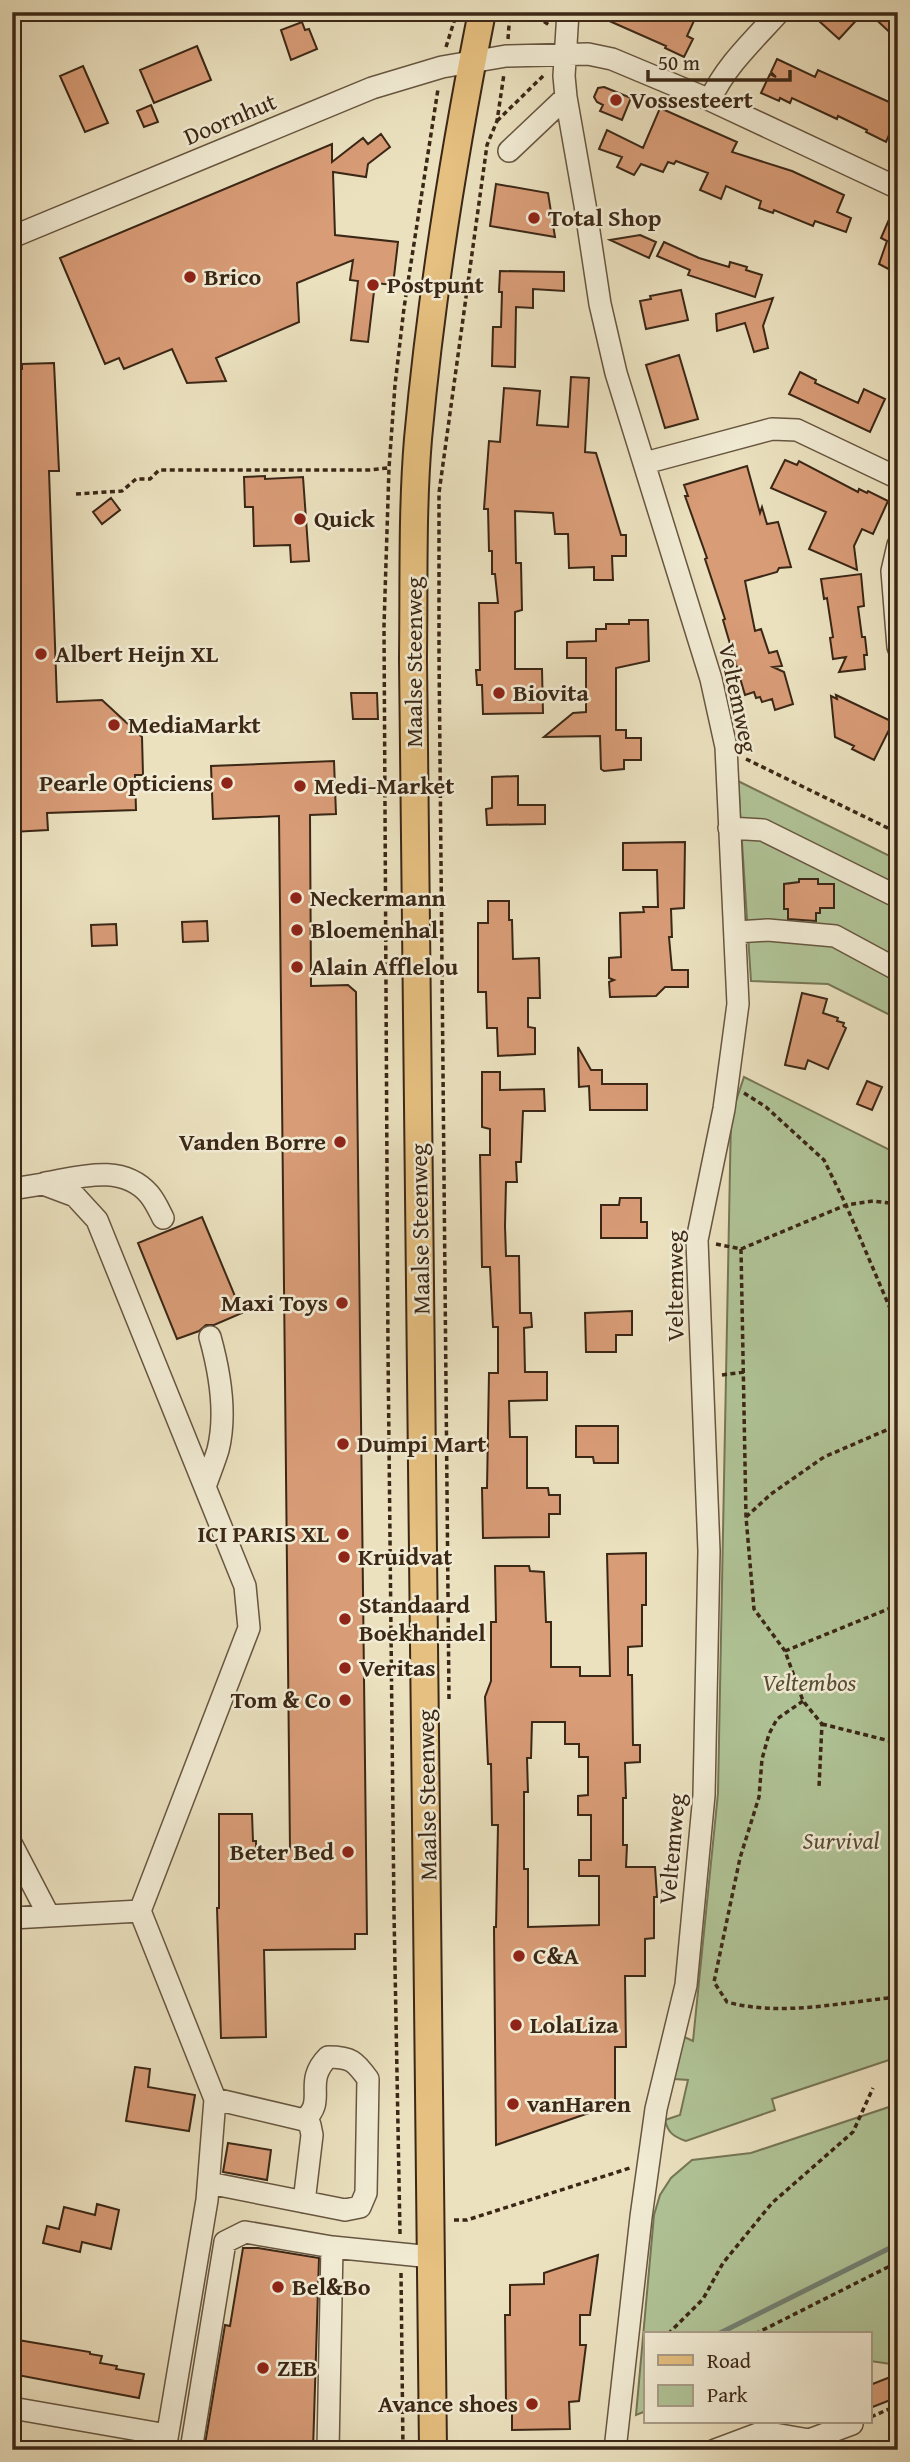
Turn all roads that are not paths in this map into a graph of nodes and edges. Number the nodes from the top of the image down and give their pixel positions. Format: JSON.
{"nodes":[{"id":1,"x":482,"y":12,"type":"edge"},
{"id":2,"x":568,"y":12,"type":"edge"},
{"id":3,"x":779,"y":12,"type":"edge"},
{"id":4,"x":565,"y":55,"type":"junction"},
{"id":5,"x":472,"y":61,"type":"junction"},
{"id":6,"x":566,"y":97,"type":"junction"},
{"id":7,"x":710,"y":100,"type":"junction"},
{"id":8,"x":509,"y":150,"type":"dead end"},
{"id":9,"x":898,"y":188,"type":"edge"},
{"id":10,"x":12,"y":237,"type":"edge"},
{"id":11,"x":645,"y":463,"type":"junction"},
{"id":12,"x":898,"y":478,"type":"edge"},
{"id":13,"x":898,"y":545,"type":"edge"},
{"id":14,"x":898,"y":648,"type":"edge"},
{"id":15,"x":729,"y":828,"type":"junction"},
{"id":16,"x":898,"y":897,"type":"edge"},
{"id":17,"x":736,"y":932,"type":"junction"},
{"id":18,"x":898,"y":970,"type":"edge"},
{"id":19,"x":43,"y":1184,"type":"junction"},
{"id":20,"x":12,"y":1189,"type":"edge"},
{"id":21,"x":163,"y":1218,"type":"dead end"},
{"id":22,"x":210,"y":1337,"type":"dead end"},
{"id":23,"x":205,"y":1487,"type":"junction"},
{"id":24,"x":12,"y":1844,"type":"edge"},
{"id":25,"x":140,"y":1911,"type":"junction"},
{"id":26,"x":49,"y":1916,"type":"junction"},
{"id":27,"x":12,"y":1919,"type":"edge"},
{"id":28,"x":215,"y":2099,"type":"junction"},
{"id":29,"x":304,"y":2120,"type":"junction"},
{"id":30,"x":208,"y":2192,"type":"junction"},
{"id":31,"x":304,"y":2202,"type":"junction"},
{"id":32,"x":332,"y":2247,"type":"junction"},
{"id":33,"x":432,"y":2257,"type":"junction"},
{"id":34,"x":12,"y":2408,"type":"edge"},
{"id":35,"x":853,"y":2424,"type":"edge"},
{"id":36,"x":166,"y":2442,"type":"edge"},
{"id":37,"x":191,"y":2450,"type":"edge"},
{"id":38,"x":328,"y":2450,"type":"edge"},
{"id":39,"x":433,"y":2450,"type":"edge"},
{"id":40,"x":615,"y":2450,"type":"edge"},
{"id":41,"x":715,"y":2450,"type":"edge"}],
"edges":[{"from":1,"to":5,"type":"main road","name":"Maalse Steenweg"},
{"from":2,"to":4,"type":"street","name":"Veltemweg"},
{"from":3,"to":7,"type":"street"},
{"from":4,"to":5,"type":"street","name":"Doornhut"},
{"from":4,"to":6,"type":"street","name":"Veltemweg"},
{"from":4,"to":7,"type":"street","name":"Doornhut"},
{"from":5,"to":10,"type":"street","name":"Doornhut"},
{"from":5,"to":33,"type":"main road","name":"Maalse Steenweg"},
{"from":6,"to":8,"type":"street"},
{"from":6,"to":11,"type":"street","name":"Veltemweg"},
{"from":7,"to":9,"type":"street","name":"Doornhut"},
{"from":11,"to":12,"type":"street"},
{"from":11,"to":15,"type":"street","name":"Veltemweg"},
{"from":13,"to":14,"type":"street"},
{"from":15,"to":16,"type":"street"},
{"from":15,"to":17,"type":"street","name":"Veltemweg"},
{"from":17,"to":18,"type":"street"},
{"from":17,"to":40,"type":"street","name":"Veltemweg"},
{"from":19,"to":20,"type":"street"},
{"from":19,"to":21,"type":"street"},
{"from":19,"to":23,"type":"street"},
{"from":22,"to":23,"type":"street"},
{"from":23,"to":25,"type":"street"},
{"from":24,"to":26,"type":"street"},
{"from":25,"to":26,"type":"street"},
{"from":25,"to":28,"type":"street"},
{"from":26,"to":27,"type":"street"},
{"from":28,"to":29,"type":"street"},
{"from":28,"to":30,"type":"street"},
{"from":29,"to":31,"type":"street"},
{"from":29,"to":31,"type":"street"},
{"from":30,"to":31,"type":"street"},
{"from":30,"to":36,"type":"street"},
{"from":32,"to":33,"type":"street"},
{"from":32,"to":37,"type":"street"},
{"from":32,"to":38,"type":"street"},
{"from":33,"to":39,"type":"main road","name":"Maalse Steenweg"},
{"from":34,"to":36,"type":"street"},
{"from":35,"to":41,"type":"street"}]}
